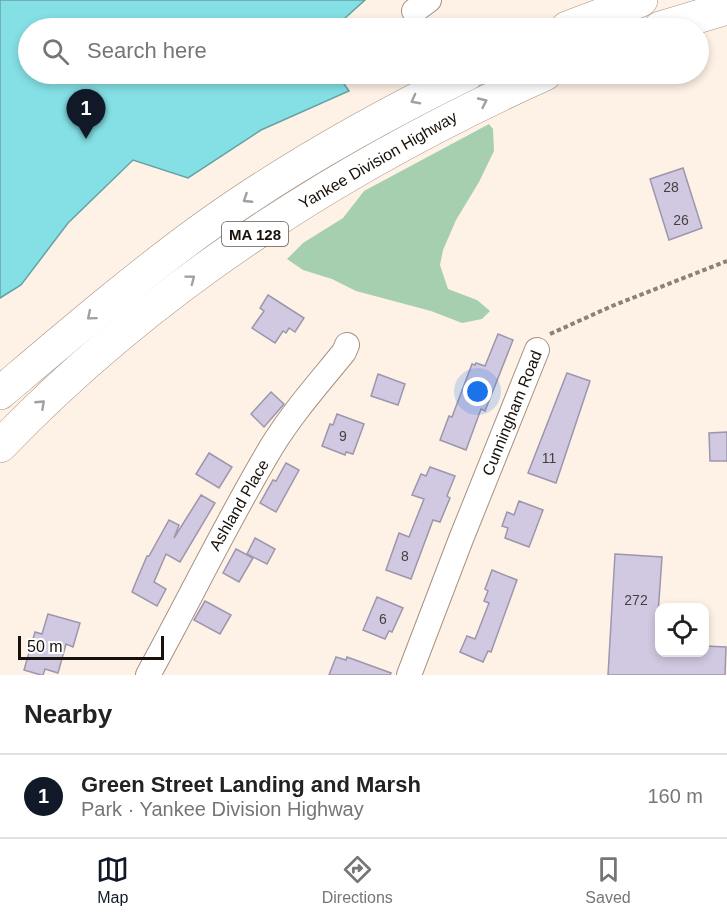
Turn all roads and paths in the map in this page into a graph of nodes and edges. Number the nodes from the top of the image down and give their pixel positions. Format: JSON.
{"nodes":[{"id":1,"x":640,"y":0,"type":"edge"},
{"id":2,"x":727,"y":8,"type":"edge"},
{"id":3,"x":593,"y":18,"type":"edge"},
{"id":4,"x":694,"y":18,"type":"edge"},
{"id":5,"x":448,"y":84,"type":"edge"},
{"id":6,"x":524,"y":84,"type":"edge"},
{"id":7,"x":727,"y":261,"type":"edge"},
{"id":8,"x":347,"y":345,"type":"dead end"},
{"id":9,"x":537,"y":350,"type":"joint"},
{"id":10,"x":0,"y":393,"type":"edge"},
{"id":11,"x":0,"y":446,"type":"edge"},
{"id":12,"x":148,"y":675,"type":"edge"},
{"id":13,"x":409,"y":675,"type":"edge"}],
"edges":[{"from":1,"to":3,"type":"highway"},
{"from":2,"to":4,"type":"highway"},
{"from":5,"to":10,"type":"highway","name":"Yankee Division Highway","number":"MA 128","one_way":true},
{"from":11,"to":6,"type":"highway","name":"Yankee Division Highway","number":"MA 128","one_way":true},
{"from":7,"to":9,"type":"path","name":"Cunningham Road"},
{"from":8,"to":12,"type":"street","name":"Ashland Place"},
{"from":9,"to":13,"type":"street","name":"Cunningham Road"}]}
